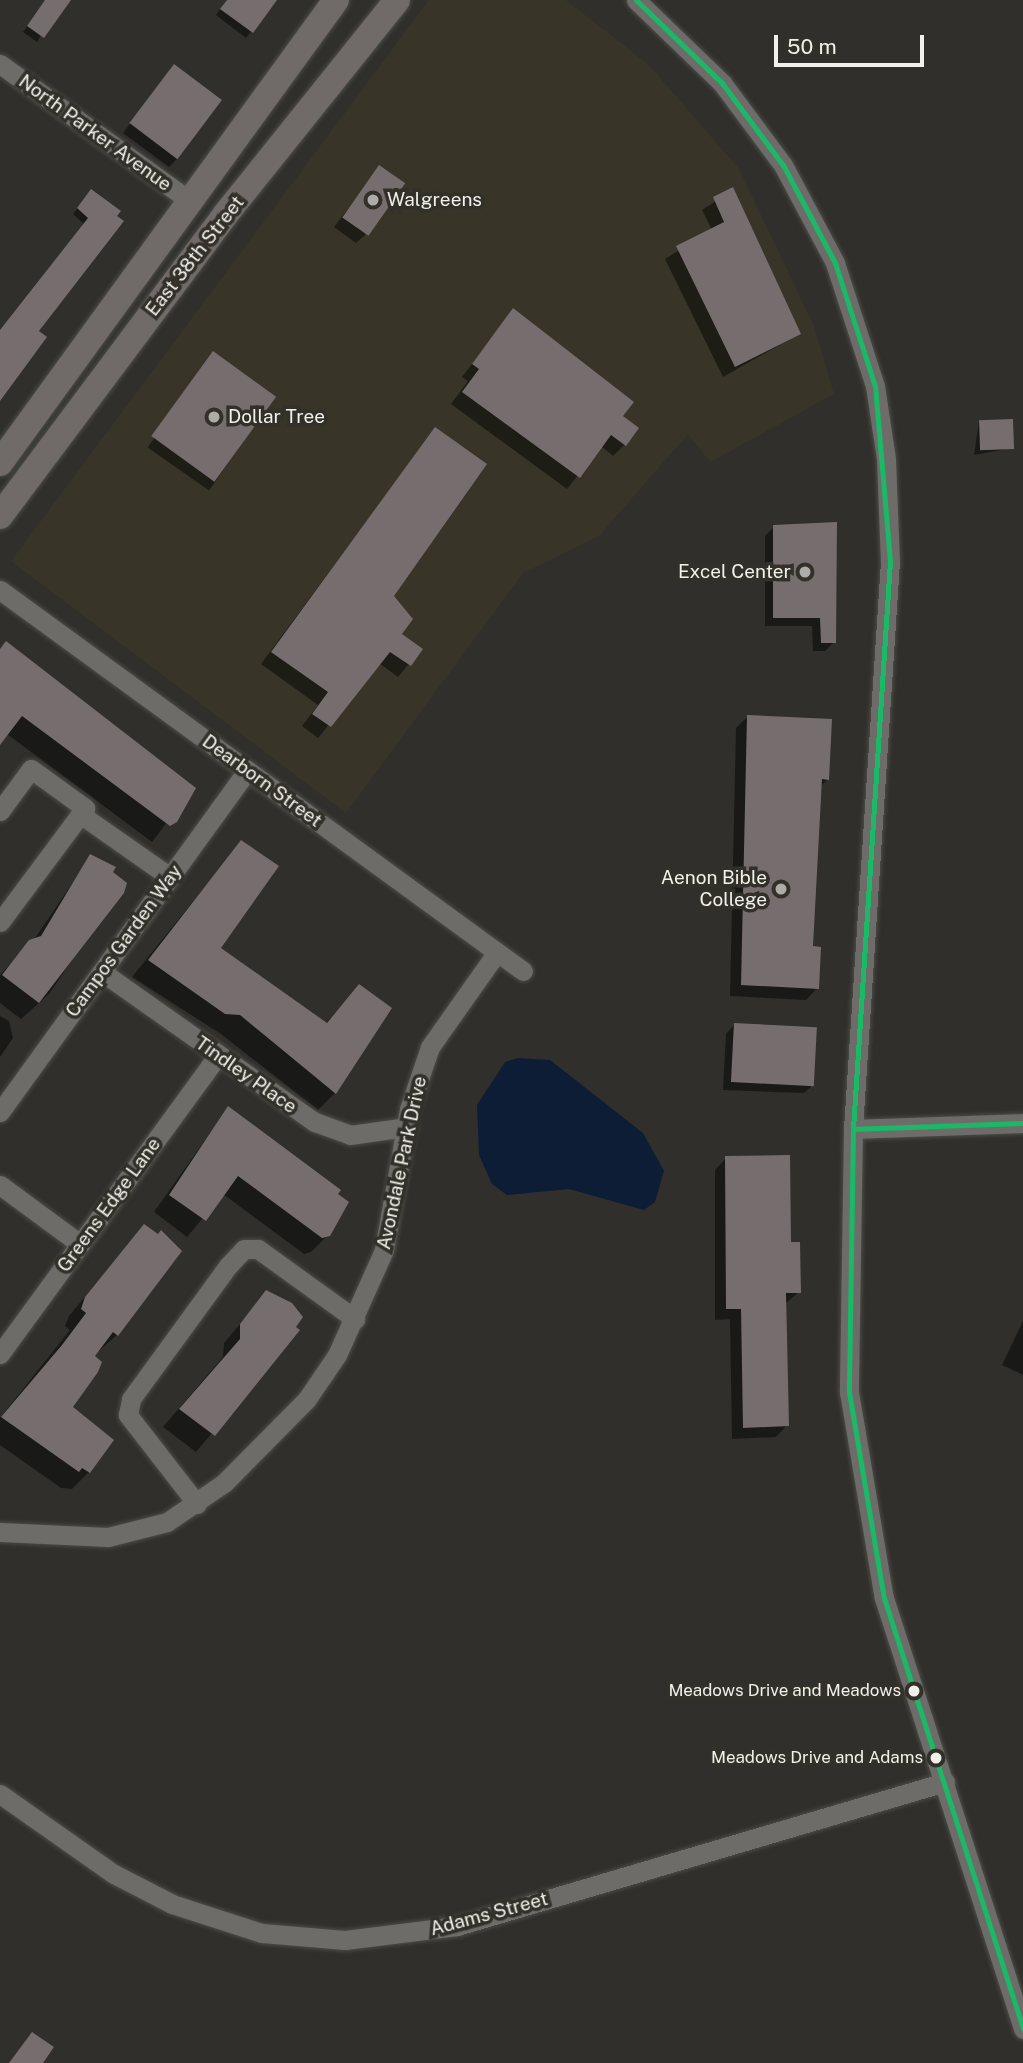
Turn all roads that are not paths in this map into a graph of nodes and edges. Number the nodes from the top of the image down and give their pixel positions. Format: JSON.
{"nodes":[{"id":1,"x":336,"y":0,"type":"edge"},
{"id":2,"x":397,"y":0,"type":"edge"},
{"id":3,"x":636,"y":0,"type":"edge"},
{"id":4,"x":0,"y":64,"type":"edge"},
{"id":5,"x":191,"y":202,"type":"junction"},
{"id":6,"x":0,"y":463,"type":"edge"},
{"id":7,"x":0,"y":516,"type":"edge"},
{"id":8,"x":0,"y":590,"type":"edge"},
{"id":9,"x":248,"y":771,"type":"junction"},
{"id":10,"x":0,"y":811,"type":"edge"},
{"id":11,"x":80,"y":814,"type":"junction"},
{"id":12,"x":170,"y":877,"type":"junction"},
{"id":13,"x":0,"y":922,"type":"edge"},
{"id":14,"x":497,"y":952,"type":"junction"},
{"id":15,"x":523,"y":971,"type":"dead end"},
{"id":16,"x":102,"y":972,"type":"junction"},
{"id":17,"x":217,"y":1056,"type":"junction"},
{"id":18,"x":0,"y":1112,"type":"edge"},
{"id":19,"x":1023,"y":1123,"type":"edge"},
{"id":20,"x":407,"y":1127,"type":"junction"},
{"id":21,"x":853,"y":1129,"type":"junction"},
{"id":22,"x":0,"y":1185,"type":"edge"},
{"id":23,"x":80,"y":1244,"type":"junction"},
{"id":24,"x":355,"y":1319,"type":"junction"},
{"id":25,"x":0,"y":1354,"type":"edge"},
{"id":26,"x":197,"y":1504,"type":"junction"},
{"id":27,"x":0,"y":1532,"type":"edge"},
{"id":28,"x":945,"y":1782,"type":"junction"},
{"id":29,"x":0,"y":1794,"type":"edge"},
{"id":30,"x":1023,"y":2029,"type":"edge"}],
"edges":[{"from":1,"to":5,"type":"main road","name":"East 38th Street"},
{"from":2,"to":7,"type":"main road","name":"East 38th Street"},
{"from":3,"to":21,"type":"street"},
{"from":4,"to":5,"type":"street","name":"North Parker Avenue"},
{"from":5,"to":6,"type":"main road","name":"East 38th Street"},
{"from":8,"to":9,"type":"street","name":"Dearborn Street"},
{"from":9,"to":12,"type":"street","name":"Campos Garden Way"},
{"from":9,"to":14,"type":"street","name":"Dearborn Street"},
{"from":10,"to":11,"type":"street"},
{"from":11,"to":12,"type":"street"},
{"from":11,"to":13,"type":"street"},
{"from":12,"to":16,"type":"street","name":"Campos Garden Way"},
{"from":14,"to":15,"type":"street","name":"Dearborn Street"},
{"from":14,"to":20,"type":"street","name":"Avondale Park Drive"},
{"from":16,"to":17,"type":"street","name":"Tindley Place"},
{"from":16,"to":18,"type":"street","name":"Campos Garden Way"},
{"from":17,"to":20,"type":"street","name":"Tindley Place"},
{"from":17,"to":23,"type":"street","name":"Greens Edge Lane"},
{"from":19,"to":21,"type":"street"},
{"from":20,"to":24,"type":"street","name":"Avondale Park Drive"},
{"from":21,"to":28,"type":"street"},
{"from":22,"to":23,"type":"street"},
{"from":23,"to":25,"type":"street","name":"Greens Edge Lane"},
{"from":24,"to":26,"type":"street","name":"Avondale Park Drive"},
{"from":24,"to":26,"type":"street"},
{"from":26,"to":27,"type":"street","name":"Avondale Park Drive"},
{"from":28,"to":29,"type":"street","name":"Adams Street"},
{"from":28,"to":30,"type":"street"}]}
